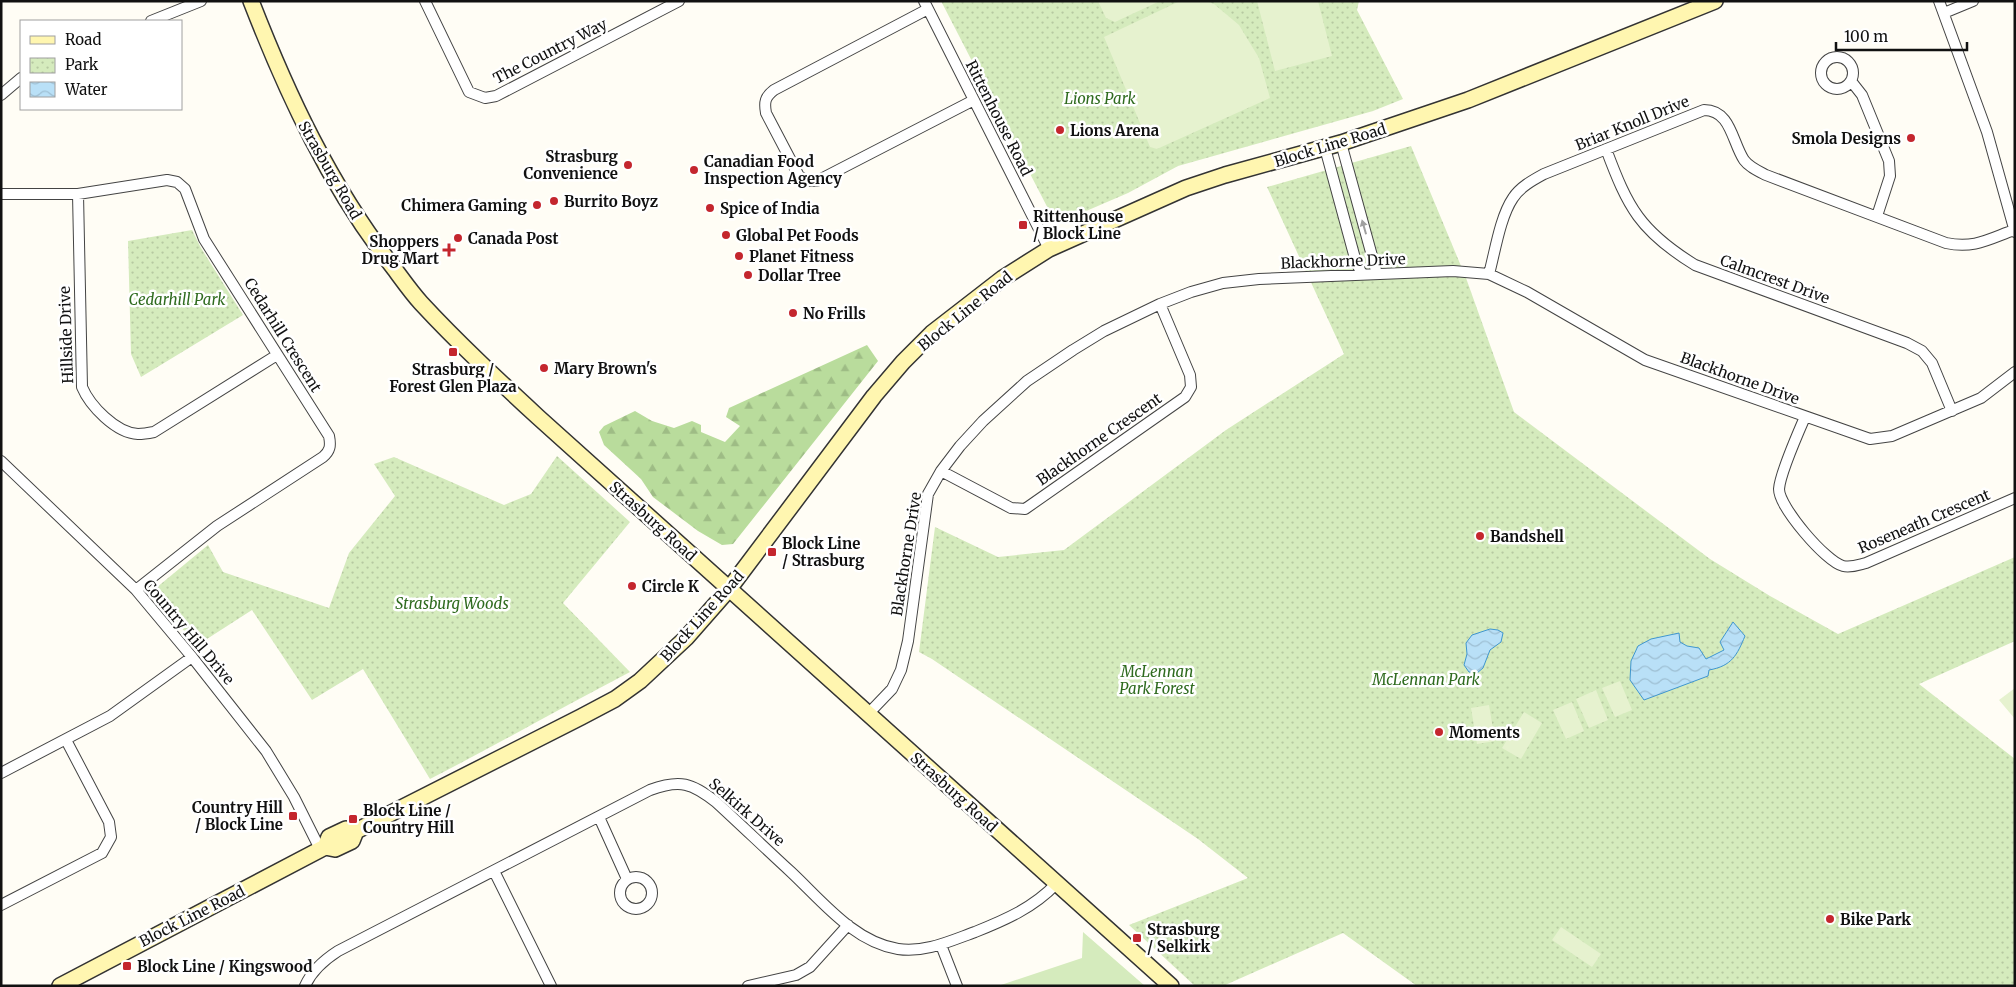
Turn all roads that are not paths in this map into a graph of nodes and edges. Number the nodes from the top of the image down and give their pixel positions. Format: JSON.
{"nodes":[{"id":1,"x":200,"y":1,"type":"edge"},
{"id":2,"x":251,"y":1,"type":"edge"},
{"id":3,"x":425,"y":1,"type":"edge"},
{"id":4,"x":679,"y":1,"type":"edge"},
{"id":5,"x":1715,"y":1,"type":"edge"},
{"id":6,"x":1939,"y":1,"type":"edge"},
{"id":7,"x":1973,"y":1,"type":"edge"},
{"id":8,"x":926,"y":5,"type":"edge"},
{"id":9,"x":1944,"y":14,"type":"junction"},
{"id":10,"x":153,"y":20,"type":"edge"},
{"id":11,"x":20,"y":79,"type":"edge"},
{"id":12,"x":1852,"y":81,"type":"dead end"},
{"id":13,"x":1,"y":95,"type":"edge"},
{"id":14,"x":974,"y":100,"type":"junction"},
{"id":15,"x":1341,"y":143,"type":"junction"},
{"id":16,"x":1325,"y":148,"type":"junction"},
{"id":17,"x":1606,"y":149,"type":"junction"},
{"id":18,"x":1,"y":194,"type":"edge"},
{"id":19,"x":78,"y":194,"type":"junction"},
{"id":20,"x":1877,"y":216,"type":"junction"},
{"id":21,"x":2014,"y":231,"type":"edge"},
{"id":22,"x":1049,"y":249,"type":"junction"},
{"id":23,"x":1362,"y":274,"type":"junction"},
{"id":24,"x":1377,"y":274,"type":"junction"},
{"id":25,"x":1489,"y":274,"type":"junction"},
{"id":26,"x":1160,"y":304,"type":"junction"},
{"id":27,"x":277,"y":355,"type":"junction"},
{"id":28,"x":2015,"y":372,"type":"edge"},
{"id":29,"x":1952,"y":411,"type":"junction"},
{"id":30,"x":1805,"y":417,"type":"junction"},
{"id":31,"x":1,"y":461,"type":"edge"},
{"id":32,"x":941,"y":471,"type":"junction"},
{"id":33,"x":2015,"y":498,"type":"edge"},
{"id":34,"x":729,"y":589,"type":"junction"},
{"id":35,"x":136,"y":590,"type":"junction"},
{"id":36,"x":192,"y":657,"type":"junction"},
{"id":37,"x":869,"y":713,"type":"junction"},
{"id":38,"x":66,"y":740,"type":"junction"},
{"id":39,"x":1,"y":773,"type":"edge"},
{"id":40,"x":599,"y":817,"type":"junction"},
{"id":41,"x":323,"y":848,"type":"junction"},
{"id":42,"x":494,"y":872,"type":"junction"},
{"id":43,"x":627,"y":880,"type":"dead end"},
{"id":44,"x":1056,"y":884,"type":"junction"},
{"id":45,"x":1,"y":905,"type":"edge"},
{"id":46,"x":848,"y":925,"type":"junction"},
{"id":47,"x":941,"y":945,"type":"junction"},
{"id":48,"x":69,"y":984,"type":"edge"},
{"id":49,"x":305,"y":986,"type":"edge"},
{"id":50,"x":551,"y":986,"type":"edge"},
{"id":51,"x":748,"y":986,"type":"edge"},
{"id":52,"x":957,"y":986,"type":"edge"},
{"id":53,"x":1171,"y":986,"type":"edge"}],
"edges":[{"from":1,"to":10,"type":"street"},
{"from":2,"to":34,"type":"street","name":"Strasburg Road"},
{"from":3,"to":4,"type":"street","name":"The Country Way"},
{"from":5,"to":15,"type":"street","name":"Block Line Road"},
{"from":6,"to":9,"type":"street"},
{"from":7,"to":9,"type":"street"},
{"from":8,"to":14,"type":"street","name":"Rittenhouse Road"},
{"from":8,"to":14,"type":"street"},
{"from":9,"to":21,"type":"street"},
{"from":11,"to":13,"type":"street"},
{"from":12,"to":20,"type":"street"},
{"from":14,"to":22,"type":"street","name":"Rittenhouse Road"},
{"from":15,"to":16,"type":"street","name":"Block Line Road"},
{"from":24,"to":15,"type":"street","one_way":true},
{"from":16,"to":22,"type":"street","name":"Block Line Road"},
{"from":16,"to":23,"type":"street"},
{"from":17,"to":20,"type":"street","name":"Briar Knoll Drive"},
{"from":17,"to":25,"type":"street","name":"Briar Knoll Drive"},
{"from":17,"to":29,"type":"street","name":"Calmcrest Drive"},
{"from":18,"to":19,"type":"street","name":"Cedarhill Crescent"},
{"from":19,"to":27,"type":"street","name":"Cedarhill Crescent"},
{"from":19,"to":27,"type":"street","name":"Hillside Drive"},
{"from":20,"to":21,"type":"street","name":"Briar Knoll Drive"},
{"from":22,"to":34,"type":"street","name":"Block Line Road"},
{"from":23,"to":24,"type":"street","name":"Blackhorne Drive"},
{"from":23,"to":26,"type":"street","name":"Blackhorne Drive"},
{"from":24,"to":25,"type":"street","name":"Blackhorne Drive"},
{"from":25,"to":30,"type":"street","name":"Blackhorne Drive"},
{"from":26,"to":32,"type":"street","name":"Blackhorne Drive"},
{"from":26,"to":32,"type":"street","name":"Blackhorne Crescent"},
{"from":27,"to":35,"type":"street","name":"Cedarhill Crescent"},
{"from":28,"to":29,"type":"street","name":"Blackhorne Drive"},
{"from":29,"to":30,"type":"street","name":"Blackhorne Drive"},
{"from":30,"to":33,"type":"street","name":"Roseneath Crescent"},
{"from":31,"to":35,"type":"street","name":"Country Hill Drive"},
{"from":32,"to":37,"type":"street","name":"Blackhorne Drive"},
{"from":34,"to":37,"type":"street","name":"Strasburg Road"},
{"from":34,"to":41,"type":"street","name":"Block Line Road"},
{"from":35,"to":36,"type":"street","name":"Country Hill Drive"},
{"from":36,"to":38,"type":"street"},
{"from":36,"to":41,"type":"street","name":"Country Hill Drive"},
{"from":37,"to":44,"type":"street","name":"Strasburg Road"},
{"from":38,"to":39,"type":"street"},
{"from":38,"to":45,"type":"street"},
{"from":40,"to":42,"type":"street","name":"Selkirk Drive"},
{"from":40,"to":43,"type":"street"},
{"from":40,"to":46,"type":"street","name":"Selkirk Drive"},
{"from":41,"to":48,"type":"street","name":"Block Line Road"},
{"from":42,"to":49,"type":"street","name":"Selkirk Drive"},
{"from":42,"to":50,"type":"street"},
{"from":44,"to":47,"type":"street","name":"Selkirk Drive"},
{"from":44,"to":53,"type":"street","name":"Strasburg Road"},
{"from":46,"to":47,"type":"street","name":"Selkirk Drive"},
{"from":46,"to":51,"type":"street"},
{"from":47,"to":52,"type":"street"}]}
